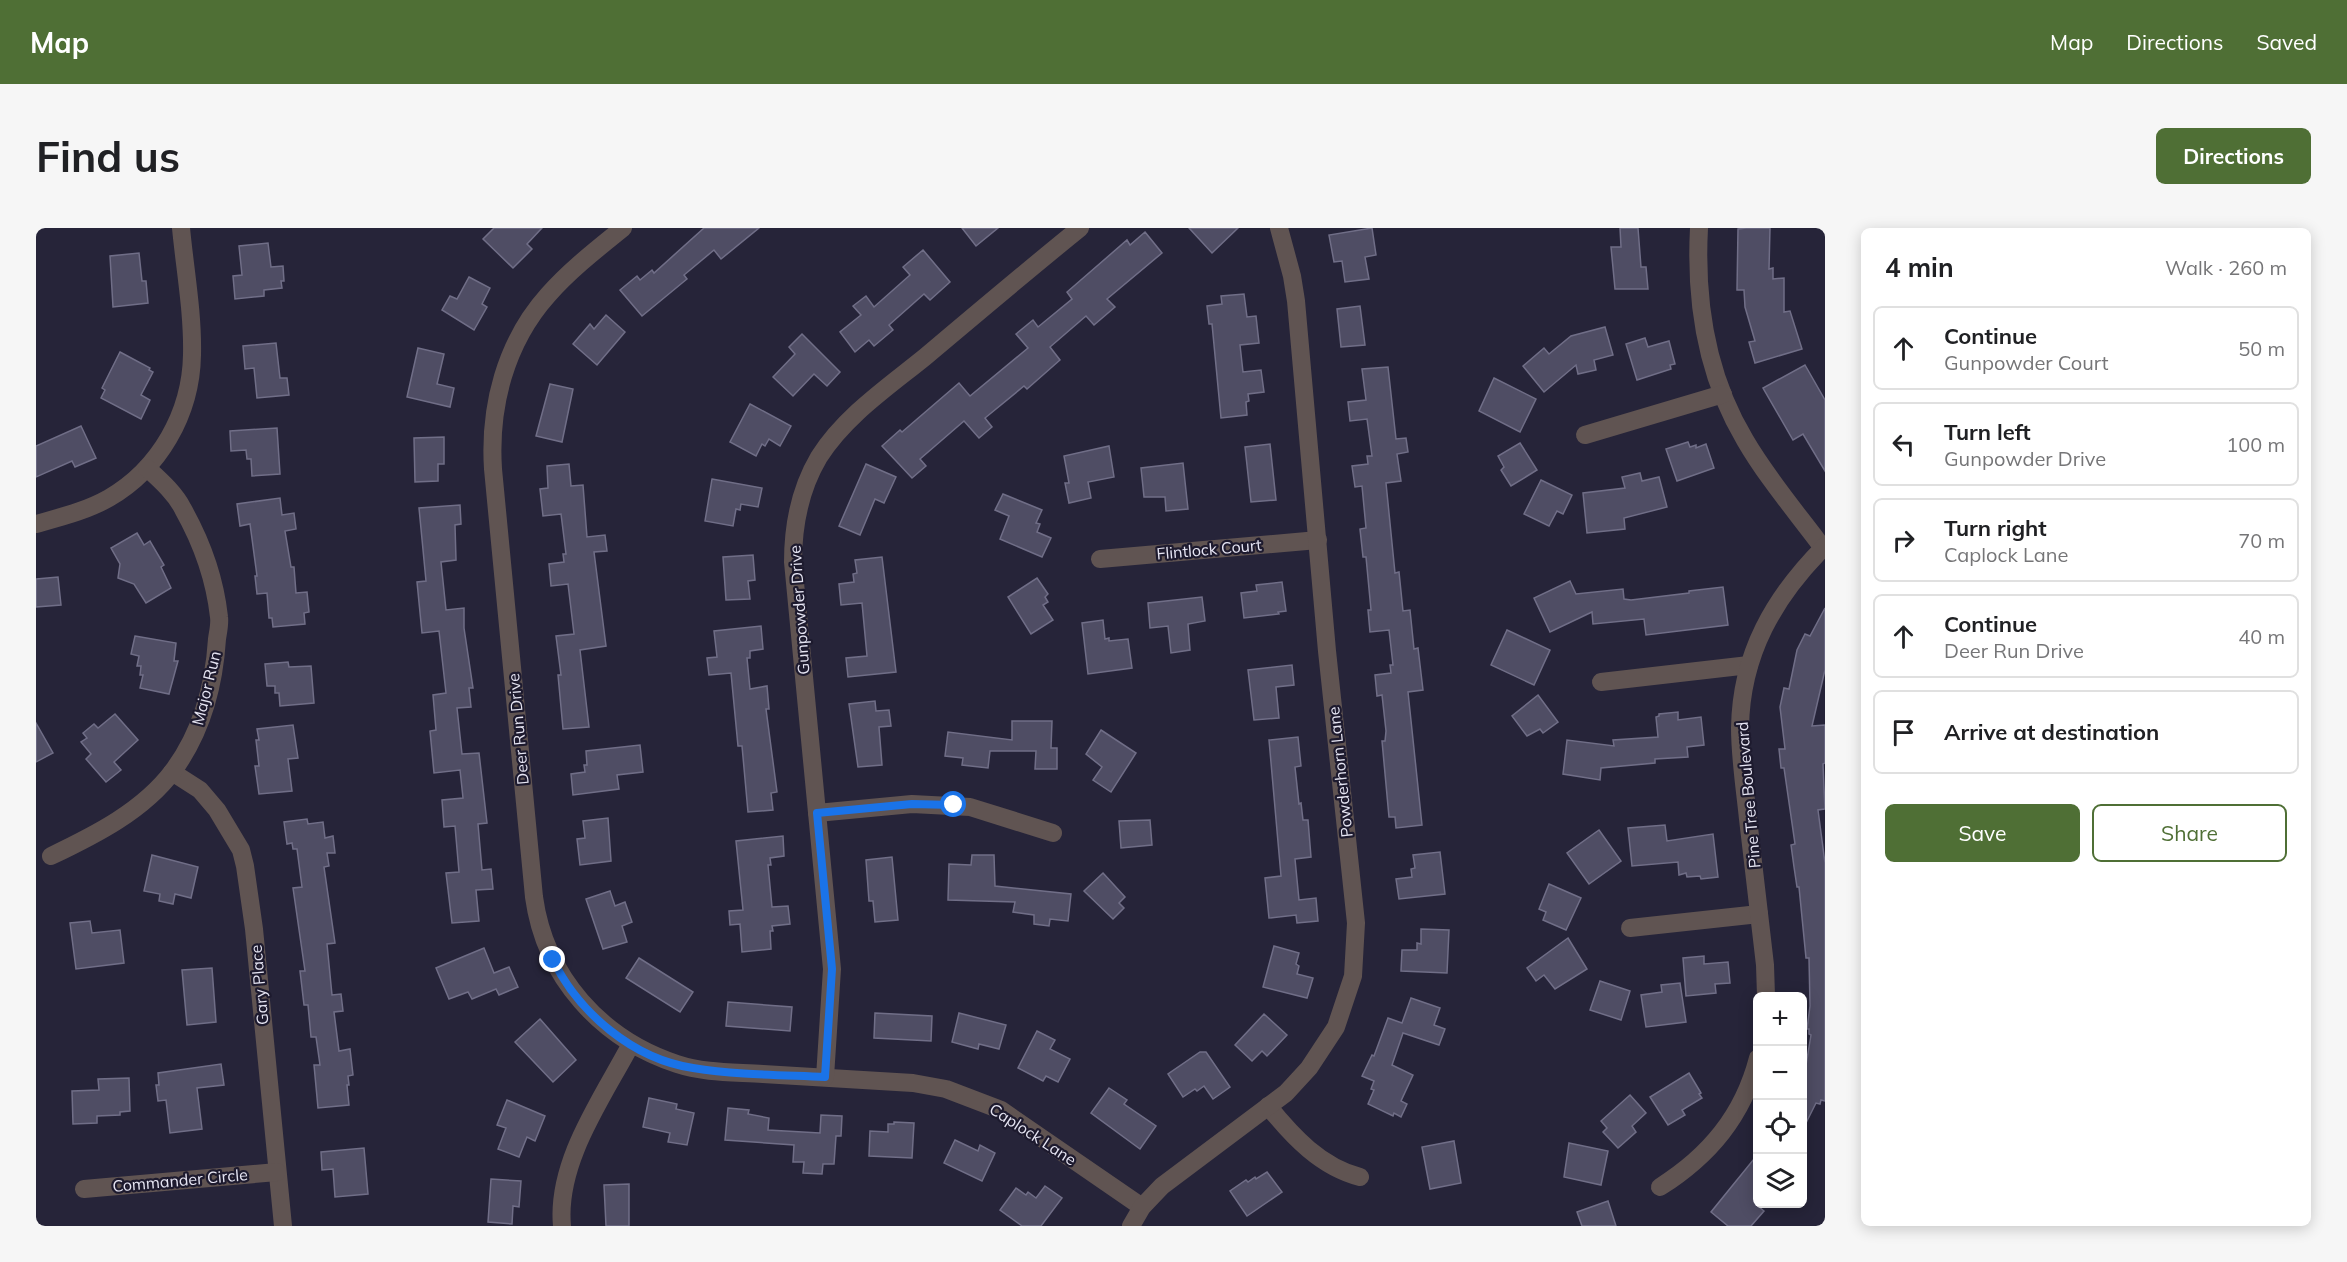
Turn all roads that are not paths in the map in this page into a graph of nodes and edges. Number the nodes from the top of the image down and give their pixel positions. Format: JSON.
{"nodes":[{"id":1,"x":181,"y":228,"type":"edge"},
{"id":2,"x":623,"y":228,"type":"edge"},
{"id":3,"x":1279,"y":228,"type":"edge"},
{"id":4,"x":1699,"y":228,"type":"edge"},
{"id":5,"x":1072,"y":230,"type":"edge"},
{"id":6,"x":1723,"y":394,"type":"junction"},
{"id":7,"x":1585,"y":435,"type":"dead end"},
{"id":8,"x":147,"y":468,"type":"junction"},
{"id":9,"x":36,"y":524,"type":"edge"},
{"id":10,"x":1318,"y":540,"type":"junction"},
{"id":11,"x":1824,"y":547,"type":"edge"},
{"id":12,"x":1100,"y":559,"type":"dead end"},
{"id":13,"x":1749,"y":665,"type":"junction"},
{"id":14,"x":1601,"y":682,"type":"dead end"},
{"id":15,"x":172,"y":772,"type":"junction"},
{"id":16,"x":817,"y":813,"type":"junction"},
{"id":17,"x":1053,"y":833,"type":"dead end"},
{"id":18,"x":51,"y":856,"type":"dead end"},
{"id":19,"x":1759,"y":914,"type":"junction"},
{"id":20,"x":1630,"y":928,"type":"dead end"},
{"id":21,"x":1766,"y":992,"type":"edge"},
{"id":22,"x":631,"y":1044,"type":"junction"},
{"id":23,"x":1753,"y":1072,"type":"edge"},
{"id":24,"x":825,"y":1077,"type":"junction"},
{"id":25,"x":1268,"y":1106,"type":"junction"},
{"id":26,"x":277,"y":1172,"type":"junction"},
{"id":27,"x":1360,"y":1177,"type":"dead end"},
{"id":28,"x":1660,"y":1187,"type":"dead end"},
{"id":29,"x":84,"y":1189,"type":"dead end"},
{"id":30,"x":1142,"y":1207,"type":"junction"},
{"id":31,"x":282,"y":1226,"type":"edge"},
{"id":32,"x":562,"y":1226,"type":"edge"},
{"id":33,"x":1131,"y":1226,"type":"edge"}],
"edges":[{"from":1,"to":8,"type":"street"},
{"from":2,"to":22,"type":"street","name":"Deer Run Drive"},
{"from":3,"to":10,"type":"street","name":"Powderhorn Lane"},
{"from":4,"to":6,"type":"street"},
{"from":5,"to":16,"type":"street","name":"Gunpowder Drive"},
{"from":6,"to":7,"type":"street"},
{"from":6,"to":11,"type":"street"},
{"from":8,"to":9,"type":"street"},
{"from":8,"to":15,"type":"street","name":"Major Run"},
{"from":10,"to":12,"type":"street","name":"Flintlock Court"},
{"from":10,"to":25,"type":"street","name":"Powderhorn Lane"},
{"from":11,"to":13,"type":"street","name":"Pine Tree Boulevard"},
{"from":13,"to":14,"type":"street"},
{"from":13,"to":19,"type":"street","name":"Pine Tree Boulevard"},
{"from":15,"to":18,"type":"street","name":"Major Run"},
{"from":15,"to":26,"type":"street","name":"Gary Place"},
{"from":16,"to":17,"type":"street"},
{"from":16,"to":24,"type":"street","name":"Gunpowder Drive"},
{"from":19,"to":20,"type":"street"},
{"from":19,"to":21,"type":"street","name":"Pine Tree Boulevard"},
{"from":22,"to":24,"type":"street","name":"Caplock Lane"},
{"from":22,"to":32,"type":"street"},
{"from":23,"to":28,"type":"street"},
{"from":24,"to":30,"type":"street","name":"Caplock Lane"},
{"from":25,"to":27,"type":"street"},
{"from":25,"to":30,"type":"street","name":"Powderhorn Lane"},
{"from":26,"to":29,"type":"street","name":"Commander Circle"},
{"from":26,"to":31,"type":"street","name":"Gary Place"},
{"from":30,"to":33,"type":"street","name":"Powderhorn Lane"}]}
